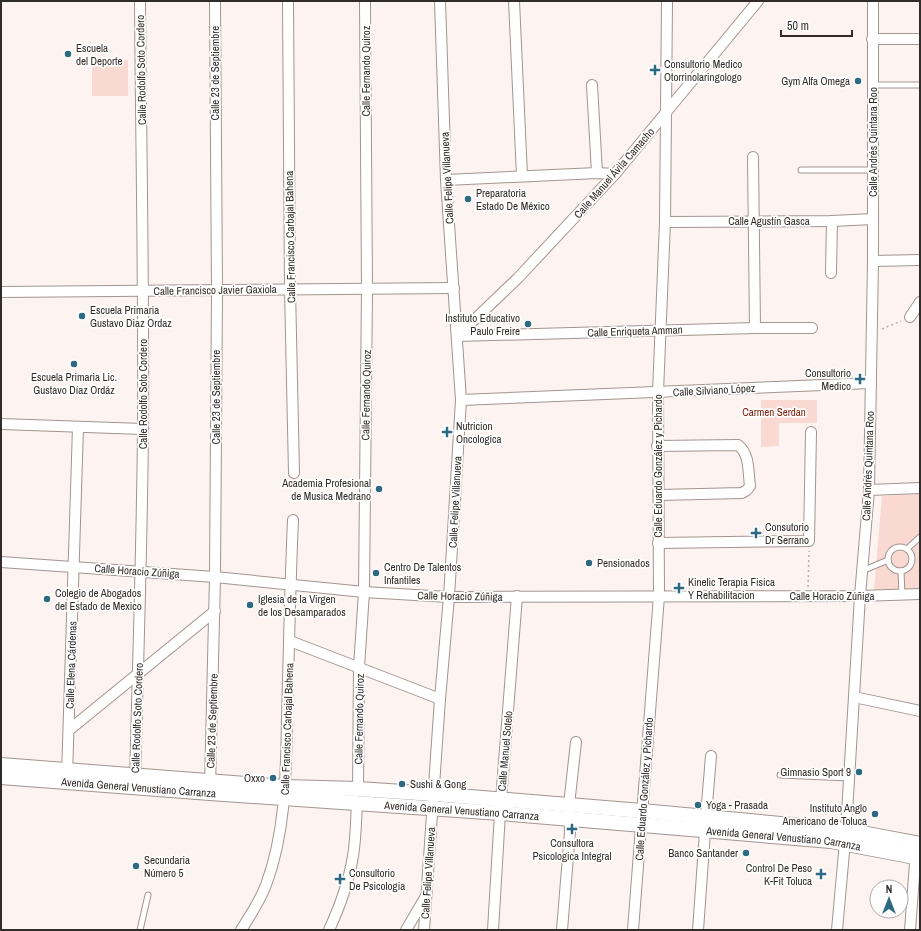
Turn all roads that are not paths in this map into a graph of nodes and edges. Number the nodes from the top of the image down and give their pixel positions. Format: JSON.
{"nodes":[{"id":1,"x":140,"y":1,"type":"edge"},
{"id":2,"x":215,"y":1,"type":"edge"},
{"id":3,"x":288,"y":1,"type":"edge"},
{"id":4,"x":365,"y":1,"type":"edge"},
{"id":5,"x":440,"y":1,"type":"edge"},
{"id":6,"x":514,"y":1,"type":"edge"},
{"id":7,"x":666,"y":1,"type":"edge"},
{"id":8,"x":758,"y":1,"type":"edge"},
{"id":9,"x":873,"y":1,"type":"edge"},
{"id":10,"x":872,"y":39,"type":"junction"},
{"id":11,"x":920,"y":39,"type":"edge"},
{"id":12,"x":592,"y":85,"type":"dead end"},
{"id":13,"x":872,"y":85,"type":"junction"},
{"id":14,"x":920,"y":85,"type":"edge"},
{"id":15,"x":666,"y":112,"type":"junction"},
{"id":16,"x":753,"y":157,"type":"dead end"},
{"id":17,"x":801,"y":170,"type":"dead end"},
{"id":18,"x":873,"y":170,"type":"junction"},
{"id":19,"x":597,"y":173,"type":"junction"},
{"id":20,"x":615,"y":174,"type":"junction"},
{"id":21,"x":522,"y":176,"type":"junction"},
{"id":22,"x":446,"y":180,"type":"junction"},
{"id":23,"x":873,"y":219,"type":"junction"},
{"id":24,"x":754,"y":221,"type":"junction"},
{"id":25,"x":832,"y":221,"type":"junction"},
{"id":26,"x":665,"y":222,"type":"junction"},
{"id":27,"x":873,"y":260,"type":"junction"},
{"id":28,"x":920,"y":260,"type":"edge"},
{"id":29,"x":831,"y":272,"type":"dead end"},
{"id":30,"x":454,"y":288,"type":"junction"},
{"id":31,"x":290,"y":289,"type":"junction"},
{"id":32,"x":367,"y":289,"type":"junction"},
{"id":33,"x":143,"y":290,"type":"junction"},
{"id":34,"x":217,"y":290,"type":"junction"},
{"id":35,"x":1,"y":292,"type":"edge"},
{"id":36,"x":920,"y":302,"type":"edge"},
{"id":37,"x":910,"y":317,"type":"road end"},
{"id":38,"x":755,"y":328,"type":"junction"},
{"id":39,"x":812,"y":328,"type":"dead end"},
{"id":40,"x":660,"y":330,"type":"junction"},
{"id":41,"x":457,"y":335,"type":"junction"},
{"id":42,"x":871,"y":383,"type":"junction"},
{"id":43,"x":658,"y":392,"type":"junction"},
{"id":44,"x":461,"y":400,"type":"junction"},
{"id":45,"x":1,"y":424,"type":"edge"},
{"id":46,"x":78,"y":427,"type":"junction"},
{"id":47,"x":143,"y":429,"type":"junction"},
{"id":48,"x":811,"y":432,"type":"dead end"},
{"id":49,"x":657,"y":446,"type":"junction"},
{"id":50,"x":294,"y":473,"type":"dead end"},
{"id":51,"x":920,"y":488,"type":"edge"},
{"id":52,"x":869,"y":490,"type":"junction"},
{"id":53,"x":659,"y":495,"type":"junction"},
{"id":54,"x":293,"y":520,"type":"dead end"},
{"id":55,"x":920,"y":536,"type":"edge"},
{"id":56,"x":658,"y":543,"type":"junction"},
{"id":57,"x":907,"y":549,"type":"junction"},
{"id":58,"x":888,"y":560,"type":"junction"},
{"id":59,"x":1,"y":562,"type":"edge"},
{"id":60,"x":74,"y":567,"type":"junction"},
{"id":61,"x":862,"y":571,"type":"junction"},
{"id":62,"x":901,"y":571,"type":"junction"},
{"id":63,"x":141,"y":572,"type":"junction"},
{"id":64,"x":215,"y":577,"type":"junction"},
{"id":65,"x":290,"y":585,"type":"junction"},
{"id":66,"x":364,"y":592,"type":"junction"},
{"id":67,"x":920,"y":594,"type":"edge"},
{"id":68,"x":902,"y":595,"type":"junction"},
{"id":69,"x":517,"y":596,"type":"junction"},
{"id":70,"x":659,"y":596,"type":"junction"},
{"id":71,"x":860,"y":596,"type":"junction"},
{"id":72,"x":449,"y":597,"type":"junction"},
{"id":73,"x":214,"y":611,"type":"junction"},
{"id":74,"x":290,"y":641,"type":"junction"},
{"id":75,"x":359,"y":667,"type":"junction"},
{"id":76,"x":138,"y":673,"type":"junction"},
{"id":77,"x":854,"y":697,"type":"junction"},
{"id":78,"x":440,"y":699,"type":"junction"},
{"id":79,"x":920,"y":711,"type":"edge"},
{"id":80,"x":68,"y":730,"type":"junction"},
{"id":81,"x":576,"y":742,"type":"dead end"},
{"id":82,"x":711,"y":756,"type":"dead end"},
{"id":83,"x":1,"y":765,"type":"edge"},
{"id":84,"x":780,"y":775,"type":"dead end"},
{"id":85,"x":67,"y":776,"type":"junction"},
{"id":86,"x":1,"y":777,"type":"edge"},
{"id":87,"x":849,"y":778,"type":"junction"},
{"id":88,"x":135,"y":781,"type":"junction"},
{"id":89,"x":210,"y":787,"type":"junction"},
{"id":90,"x":285,"y":792,"type":"junction"},
{"id":91,"x":357,"y":796,"type":"junction"},
{"id":92,"x":433,"y":801,"type":"junction"},
{"id":93,"x":569,"y":805,"type":"junction"},
{"id":94,"x":500,"y":807,"type":"junction"},
{"id":95,"x":642,"y":811,"type":"junction"},
{"id":96,"x":706,"y":816,"type":"junction"},
{"id":97,"x":570,"y":820,"type":"junction"},
{"id":98,"x":641,"y":825,"type":"junction"},
{"id":99,"x":705,"y":832,"type":"junction"},
{"id":100,"x":845,"y":836,"type":"junction"},
{"id":101,"x":918,"y":851,"type":"edge"},
{"id":102,"x":148,"y":895,"type":"dead end"},
{"id":103,"x":427,"y":895,"type":"junction"},
{"id":104,"x":140,"y":930,"type":"edge"},
{"id":105,"x":241,"y":930,"type":"edge"},
{"id":106,"x":329,"y":930,"type":"edge"},
{"id":107,"x":406,"y":930,"type":"edge"},
{"id":108,"x":424,"y":930,"type":"edge"},
{"id":109,"x":493,"y":930,"type":"edge"},
{"id":110,"x":562,"y":930,"type":"edge"},
{"id":111,"x":633,"y":930,"type":"edge"},
{"id":112,"x":698,"y":930,"type":"edge"},
{"id":113,"x":837,"y":930,"type":"edge"},
{"id":114,"x":910,"y":930,"type":"edge"}],
"edges":[{"from":1,"to":33,"type":"street","name":"Calle Rodolfo Soto Cordero"},
{"from":2,"to":34,"type":"street","name":"Calle 23 de Septiembre"},
{"from":3,"to":31,"type":"street","name":"Calle Francisco Carbajal Bahena"},
{"from":4,"to":32,"type":"street","name":"Calle Fernando Quiroz"},
{"from":5,"to":22,"type":"street","name":"Calle Felipe Villanueva"},
{"from":6,"to":21,"type":"street"},
{"from":7,"to":15,"type":"street","name":"Calle Eduardo González y Pichardo"},
{"from":8,"to":15,"type":"street","name":"Calle Manuel Ávila Camacho"},
{"from":9,"to":10,"type":"street","name":"Calle Andrés Quintana Roo"},
{"from":10,"to":11,"type":"street"},
{"from":10,"to":13,"type":"street","name":"Calle Andrés Quintana Roo"},
{"from":12,"to":19,"type":"street"},
{"from":13,"to":14,"type":"lane"},
{"from":13,"to":18,"type":"street","name":"Calle Andrés Quintana Roo"},
{"from":15,"to":20,"type":"street","name":"Calle Manuel Ávila Camacho"},
{"from":15,"to":26,"type":"street","name":"Calle Eduardo González y Pichardo"},
{"from":16,"to":24,"type":"street"},
{"from":17,"to":18,"type":"lane"},
{"from":18,"to":23,"type":"street","name":"Calle Andrés Quintana Roo"},
{"from":19,"to":20,"type":"street"},
{"from":19,"to":21,"type":"street"},
{"from":20,"to":41,"type":"street","name":"Calle Manuel Ávila Camacho"},
{"from":21,"to":22,"type":"street"},
{"from":22,"to":30,"type":"street","name":"Calle Felipe Villanueva"},
{"from":23,"to":25,"type":"street","name":"Calle Agustín Gasca"},
{"from":23,"to":27,"type":"street","name":"Calle Andrés Quintana Roo"},
{"from":24,"to":25,"type":"street","name":"Calle Agustín Gasca"},
{"from":24,"to":26,"type":"street","name":"Calle Agustín Gasca"},
{"from":24,"to":38,"type":"street"},
{"from":25,"to":29,"type":"street"},
{"from":26,"to":40,"type":"street","name":"Calle Eduardo González y Pichardo"},
{"from":27,"to":28,"type":"street"},
{"from":27,"to":42,"type":"street","name":"Calle Andrés Quintana Roo"},
{"from":30,"to":32,"type":"street","name":"Calle Francisco Javier Gaxiola"},
{"from":30,"to":41,"type":"street","name":"Calle Felipe Villanueva"},
{"from":31,"to":32,"type":"street","name":"Calle Francisco Javier Gaxiola"},
{"from":31,"to":34,"type":"street","name":"Calle Francisco Javier Gaxiola"},
{"from":31,"to":50,"type":"street","name":"Calle Francisco Carbajal Bahena"},
{"from":32,"to":66,"type":"street","name":"Calle Fernando Quiroz"},
{"from":33,"to":34,"type":"street","name":"Calle Francisco Javier Gaxiola"},
{"from":33,"to":35,"type":"street","name":"Calle Francisco Javier Gaxiola"},
{"from":33,"to":47,"type":"street","name":"Calle Rodolfo Soto Cordero"},
{"from":34,"to":64,"type":"street","name":"Calle 23 de Septiembre"},
{"from":36,"to":37,"type":"street"},
{"from":38,"to":39,"type":"street","name":"Calle Enriqueta Amman"},
{"from":38,"to":40,"type":"street","name":"Calle Enriqueta Amman"},
{"from":40,"to":41,"type":"street","name":"Calle Enriqueta Amman"},
{"from":40,"to":43,"type":"street","name":"Calle Eduardo González y Pichardo"},
{"from":41,"to":44,"type":"street","name":"Calle Felipe Villanueva"},
{"from":42,"to":43,"type":"street","name":"Calle Silviano López"},
{"from":42,"to":52,"type":"street","name":"Calle Andrés Quintana Roo"},
{"from":43,"to":44,"type":"street","name":"Calle Silviano López"},
{"from":43,"to":49,"type":"street","name":"Calle Eduardo González y Pichardo"},
{"from":44,"to":72,"type":"street","name":"Calle Felipe Villanueva"},
{"from":45,"to":46,"type":"street"},
{"from":46,"to":47,"type":"street"},
{"from":46,"to":60,"type":"street","name":"Calle Elena Cárdenas"},
{"from":47,"to":63,"type":"street","name":"Calle Rodolfo Soto Cordero"},
{"from":48,"to":56,"type":"street"},
{"from":49,"to":53,"type":"street","name":"Calle Eduardo González y Pichardo"},
{"from":49,"to":53,"type":"street"},
{"from":51,"to":52,"type":"street"},
{"from":52,"to":61,"type":"street","name":"Calle Andrés Quintana Roo"},
{"from":53,"to":56,"type":"street","name":"Calle Eduardo González y Pichardo"},
{"from":54,"to":65,"type":"street","name":"Calle Francisco Carbajal Bahena"},
{"from":55,"to":57,"type":"lane"},
{"from":56,"to":70,"type":"street","name":"Calle Eduardo González y Pichardo"},
{"from":57,"to":58,"type":"lane"},
{"from":57,"to":62,"type":"lane"},
{"from":58,"to":61,"type":"lane"},
{"from":58,"to":62,"type":"lane"},
{"from":59,"to":60,"type":"street","name":"Calle Horacio Zúñiga"},
{"from":60,"to":63,"type":"street","name":"Calle Horacio Zúñiga"},
{"from":60,"to":80,"type":"street","name":"Calle Elena Cárdenas"},
{"from":61,"to":71,"type":"street","name":"Calle Andrés Quintana Roo"},
{"from":62,"to":68,"type":"lane"},
{"from":63,"to":64,"type":"street","name":"Calle Horacio Zúñiga"},
{"from":63,"to":76,"type":"street","name":"Calle Rodolfo Soto Cordero"},
{"from":64,"to":65,"type":"street","name":"Calle Horacio Zúñiga"},
{"from":64,"to":73,"type":"street","name":"Calle 23 de Septiembre"},
{"from":65,"to":66,"type":"street","name":"Calle Horacio Zúñiga"},
{"from":65,"to":74,"type":"street","name":"Calle Francisco Carbajal Bahena"},
{"from":66,"to":72,"type":"street","name":"Calle Horacio Zúñiga"},
{"from":66,"to":75,"type":"street","name":"Calle Fernando Quiroz"},
{"from":67,"to":68,"type":"street","name":"Calle Horacio Zúñiga"},
{"from":68,"to":71,"type":"street","name":"Calle Horacio Zúñiga"},
{"from":69,"to":70,"type":"street","name":"Calle Horacio Zúñiga"},
{"from":69,"to":72,"type":"street","name":"Calle Horacio Zúñiga"},
{"from":69,"to":94,"type":"street","name":"Calle Manuel Sotelo"},
{"from":70,"to":71,"type":"street","name":"Calle Horacio Zúñiga"},
{"from":70,"to":95,"type":"street","name":"Calle Eduardo González y Pichardo"},
{"from":71,"to":77,"type":"street","name":"Calle Andrés Quintana Roo"},
{"from":72,"to":78,"type":"street","name":"Calle Felipe Villanueva"},
{"from":73,"to":76,"type":"street"},
{"from":73,"to":89,"type":"street","name":"Calle 23 de Septiembre"},
{"from":74,"to":75,"type":"street"},
{"from":74,"to":90,"type":"street","name":"Calle Francisco Carbajal Bahena"},
{"from":75,"to":78,"type":"street"},
{"from":75,"to":91,"type":"street","name":"Calle Fernando Quiroz"},
{"from":76,"to":80,"type":"street"},
{"from":76,"to":88,"type":"street","name":"Calle Rodolfo Soto Cordero"},
{"from":77,"to":79,"type":"street"},
{"from":77,"to":87,"type":"street","name":"Calle Andrés Quintana Roo"},
{"from":78,"to":92,"type":"street","name":"Calle Felipe Villanueva"},
{"from":80,"to":85,"type":"street","name":"Calle Elena Cárdenas"},
{"from":81,"to":93,"type":"street"},
{"from":82,"to":96,"type":"street"},
{"from":83,"to":85,"type":"main road","name":"Avenida General Venustiano Carranza"},
{"from":84,"to":87,"type":"lane"},
{"from":85,"to":86,"type":"main road","name":"Avenida General Venustiano Carranza"},
{"from":85,"to":88,"type":"main road","name":"Avenida General Venustiano Carranza"},
{"from":87,"to":100,"type":"street","name":"Calle Andrés Quintana Roo"},
{"from":88,"to":89,"type":"main road","name":"Avenida General Venustiano Carranza"},
{"from":89,"to":90,"type":"main road","name":"Avenida General Venustiano Carranza"},
{"from":90,"to":91,"type":"main road","name":"Avenida General Venustiano Carranza"},
{"from":90,"to":105,"type":"street","name":"Calle Francisco Carbajal Bahena"},
{"from":91,"to":92,"type":"main road","name":"Avenida General Venustiano Carranza"},
{"from":91,"to":106,"type":"street","name":"Calle Fernando Quiroz"},
{"from":92,"to":94,"type":"main road","name":"Avenida General Venustiano Carranza"},
{"from":92,"to":103,"type":"street","name":"Calle Felipe Villanueva"},
{"from":93,"to":94,"type":"main road","name":"Avenida General Venustiano Carranza"},
{"from":93,"to":95,"type":"main road","name":"Avenida General Venustiano Carranza"},
{"from":93,"to":97,"type":"street"},
{"from":94,"to":97,"type":"main road","name":"Avenida General Venustiano Carranza"},
{"from":94,"to":109,"type":"street","name":"Calle Manuel Sotelo"},
{"from":95,"to":96,"type":"main road","name":"Avenida General Venustiano Carranza"},
{"from":95,"to":98,"type":"street","name":"Calle Eduardo González y Pichardo"},
{"from":96,"to":100,"type":"main road","name":"Avenida General Venustiano Carranza"},
{"from":97,"to":98,"type":"main road","name":"Avenida General Venustiano Carranza"},
{"from":97,"to":110,"type":"street"},
{"from":98,"to":99,"type":"main road","name":"Avenida General Venustiano Carranza"},
{"from":98,"to":111,"type":"street","name":"Calle Eduardo González y Pichardo"},
{"from":99,"to":100,"type":"main road","name":"Avenida General Venustiano Carranza"},
{"from":99,"to":112,"type":"street"},
{"from":100,"to":101,"type":"main road","name":"Avenida General Venustiano Carranza"},
{"from":100,"to":113,"type":"street","name":"Calle Andrés Quintana Roo"},
{"from":101,"to":114,"type":"street"},
{"from":102,"to":104,"type":"lane"},
{"from":103,"to":107,"type":"street"},
{"from":103,"to":108,"type":"street","name":"Calle Felipe Villanueva"}]}
